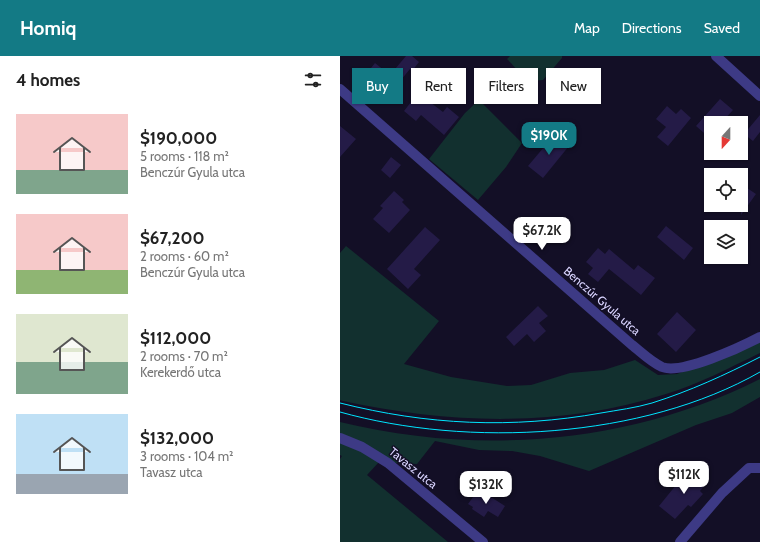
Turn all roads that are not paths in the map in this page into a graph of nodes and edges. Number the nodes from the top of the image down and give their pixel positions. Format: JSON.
{"nodes":[{"id":1,"x":716,"y":56,"type":"edge"},
{"id":2,"x":340,"y":89,"type":"edge"},
{"id":3,"x":760,"y":96,"type":"edge"},
{"id":4,"x":760,"y":337,"type":"edge"},
{"id":5,"x":340,"y":438,"type":"edge"},
{"id":6,"x":760,"y":468,"type":"edge"},
{"id":7,"x":483,"y":542,"type":"edge"},
{"id":8,"x":680,"y":542,"type":"edge"}],
"edges":[{"from":1,"to":3,"type":"street"},
{"from":2,"to":4,"type":"street","name":"Benczúr Gyula utca"},
{"from":5,"to":7,"type":"street","name":"Tavasz utca"},
{"from":6,"to":8,"type":"street"}]}
